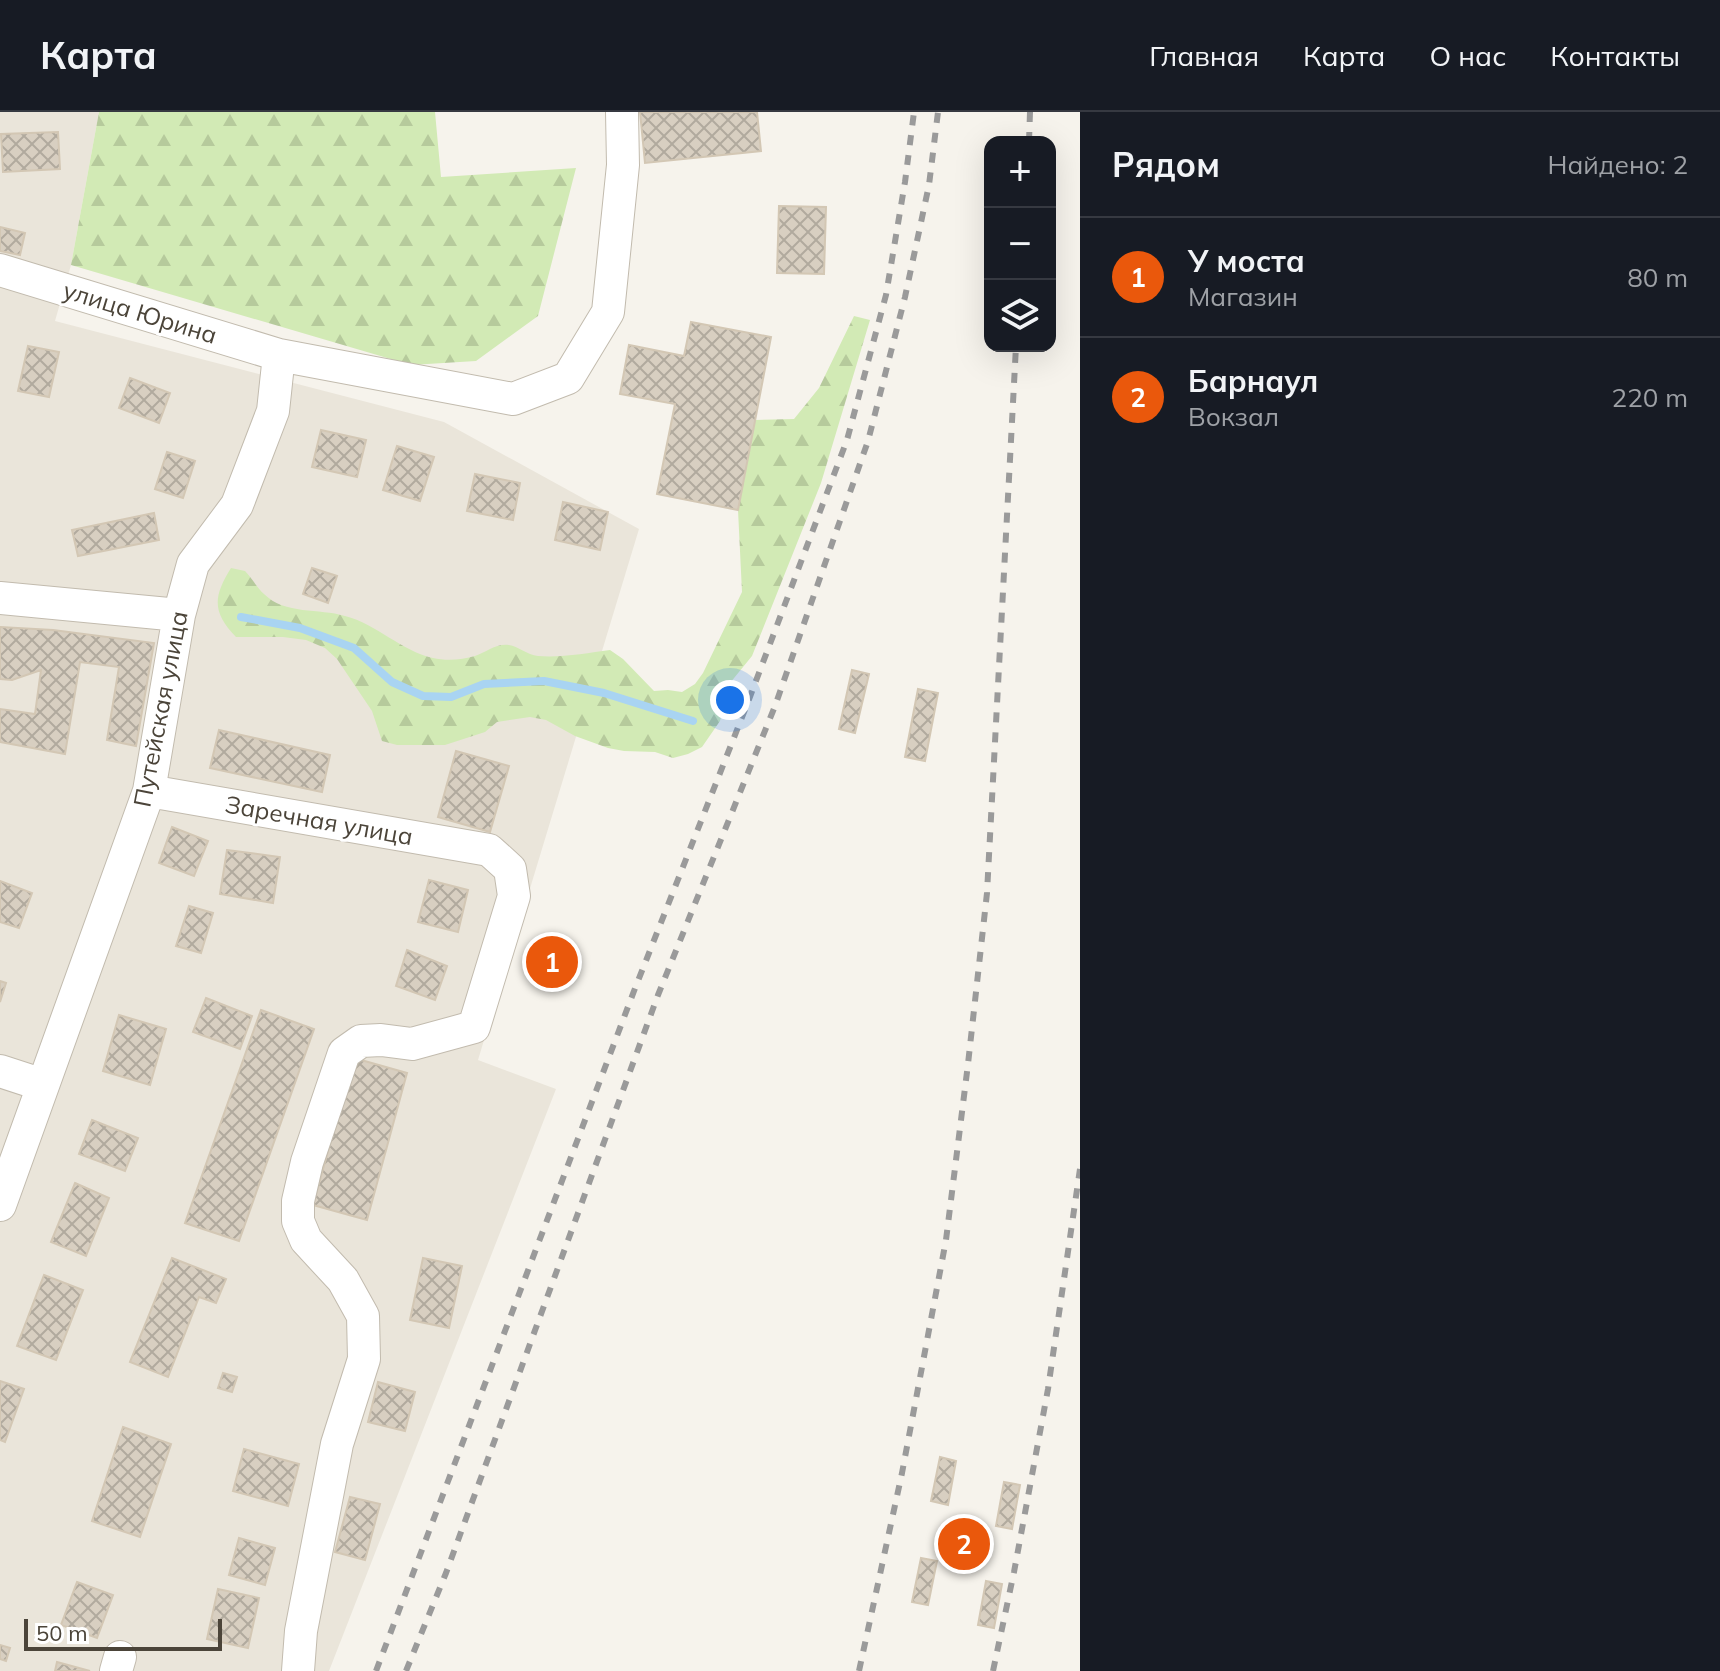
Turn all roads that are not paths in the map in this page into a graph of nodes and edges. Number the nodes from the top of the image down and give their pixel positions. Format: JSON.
{"nodes":[{"id":1,"x":622,"y":112,"type":"edge"},
{"id":2,"x":0,"y":270,"type":"edge"},
{"id":3,"x":279,"y":355,"type":"junction"},
{"id":4,"x":0,"y":598,"type":"edge"},
{"id":5,"x":179,"y":615,"type":"junction"},
{"id":6,"x":149,"y":791,"type":"junction"},
{"id":7,"x":0,"y":1071,"type":"edge"},
{"id":8,"x":43,"y":1085,"type":"junction"},
{"id":9,"x":0,"y":1205,"type":"edge"},
{"id":10,"x":298,"y":1671,"type":"edge"}],
"edges":[{"from":1,"to":3,"type":"street","name":"улица Юрина"},
{"from":2,"to":3,"type":"street","name":"улица Юрина"},
{"from":3,"to":5,"type":"street","name":"Путейская улица"},
{"from":4,"to":5,"type":"street"},
{"from":5,"to":6,"type":"street","name":"Путейская улица"},
{"from":6,"to":8,"type":"street","name":"Путейская улица"},
{"from":6,"to":10,"type":"street","name":"Заречная улица"},
{"from":7,"to":8,"type":"street"},
{"from":8,"to":9,"type":"street","name":"Путейская улица"}]}
